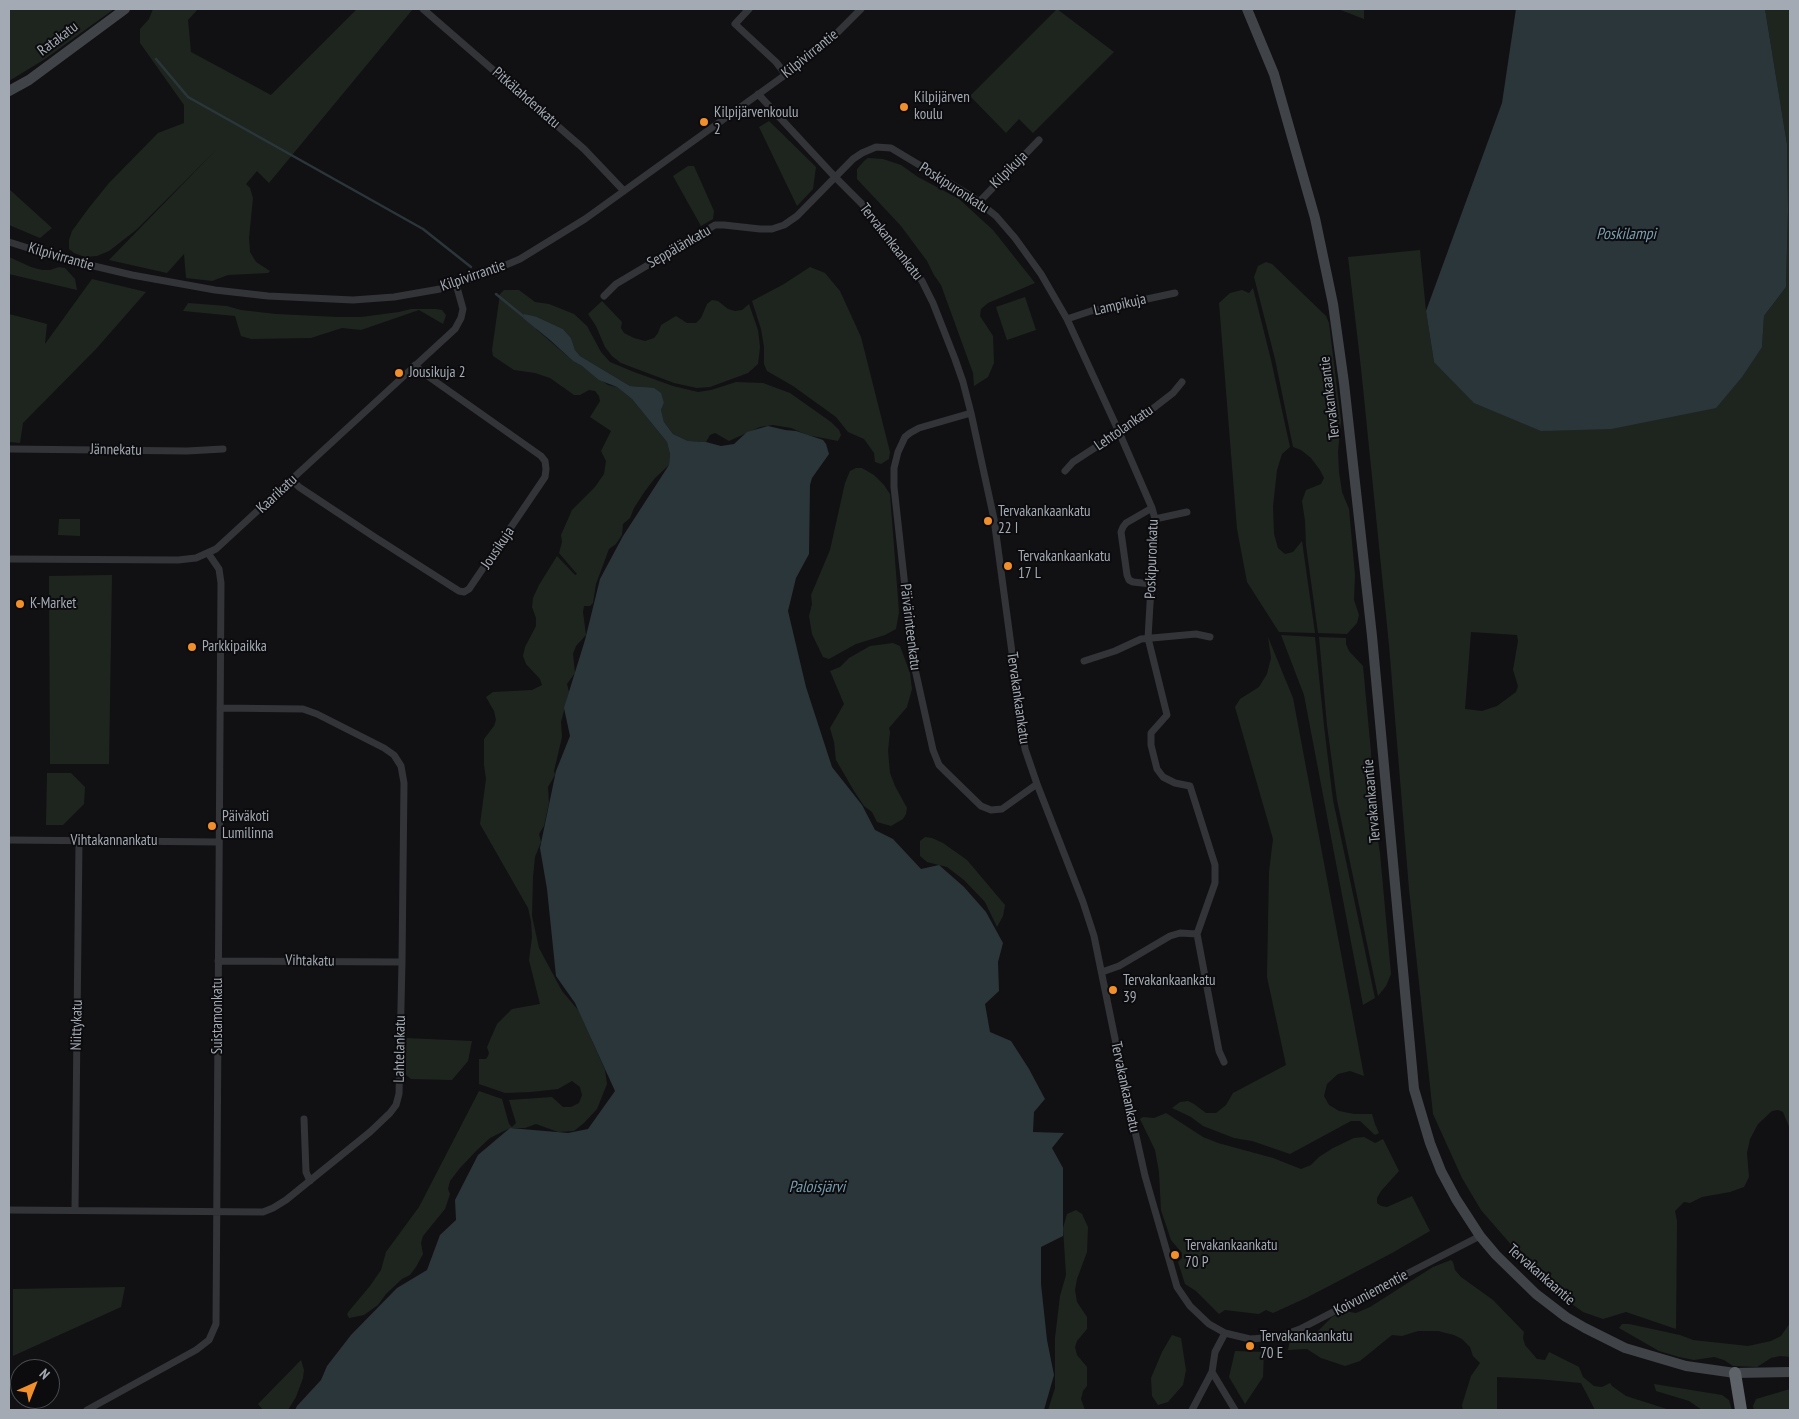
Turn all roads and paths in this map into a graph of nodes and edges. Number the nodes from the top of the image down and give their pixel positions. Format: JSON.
{"nodes":[{"id":1,"x":124,"y":9,"type":"edge"},
{"id":2,"x":423,"y":9,"type":"edge"},
{"id":3,"x":749,"y":9,"type":"edge"},
{"id":4,"x":861,"y":9,"type":"edge"},
{"id":5,"x":1247,"y":9,"type":"edge"},
{"id":6,"x":786,"y":75,"type":"junction"},
{"id":7,"x":9,"y":91,"type":"edge"},
{"id":8,"x":758,"y":94,"type":"junction"},
{"id":9,"x":1039,"y":140,"type":"dead end"},
{"id":10,"x":835,"y":177,"type":"junction"},
{"id":11,"x":624,"y":191,"type":"junction"},
{"id":12,"x":980,"y":202,"type":"junction"},
{"id":13,"x":9,"y":242,"type":"edge"},
{"id":14,"x":456,"y":284,"type":"junction"},
{"id":15,"x":1175,"y":293,"type":"dead end"},
{"id":16,"x":604,"y":296,"type":"dead end"},
{"id":17,"x":1067,"y":319,"type":"junction"},
{"id":18,"x":416,"y":365,"type":"junction"},
{"id":19,"x":1182,"y":382,"type":"dead end"},
{"id":20,"x":971,"y":413,"type":"junction"},
{"id":21,"x":1119,"y":432,"type":"junction"},
{"id":22,"x":9,"y":449,"type":"edge"},
{"id":23,"x":223,"y":449,"type":"dead end"},
{"id":24,"x":1064,"y":471,"type":"dead end"},
{"id":25,"x":292,"y":480,"type":"junction"},
{"id":26,"x":1152,"y":508,"type":"junction"},
{"id":27,"x":1187,"y":512,"type":"dead end"},
{"id":28,"x":1155,"y":519,"type":"junction"},
{"id":29,"x":208,"y":553,"type":"junction"},
{"id":30,"x":9,"y":559,"type":"edge"},
{"id":31,"x":1152,"y":584,"type":"junction"},
{"id":32,"x":1210,"y":637,"type":"dead end"},
{"id":33,"x":1148,"y":638,"type":"junction"},
{"id":34,"x":1084,"y":662,"type":"dead end"},
{"id":35,"x":220,"y":708,"type":"junction"},
{"id":36,"x":1037,"y":784,"type":"junction"},
{"id":37,"x":9,"y":840,"type":"edge"},
{"id":38,"x":79,"y":840,"type":"junction"},
{"id":39,"x":219,"y":842,"type":"junction"},
{"id":40,"x":1197,"y":934,"type":"junction"},
{"id":41,"x":218,"y":961,"type":"junction"},
{"id":42,"x":402,"y":962,"type":"junction"},
{"id":43,"x":1102,"y":972,"type":"junction"},
{"id":44,"x":1224,"y":1062,"type":"dead end"},
{"id":45,"x":304,"y":1119,"type":"dead end"},
{"id":46,"x":310,"y":1181,"type":"junction"},
{"id":47,"x":9,"y":1210,"type":"edge"},
{"id":48,"x":75,"y":1210,"type":"junction"},
{"id":49,"x":217,"y":1212,"type":"junction"},
{"id":50,"x":1480,"y":1236,"type":"junction"},
{"id":51,"x":1225,"y":1333,"type":"junction"},
{"id":52,"x":1212,"y":1372,"type":"junction"},
{"id":53,"x":1790,"y":1372,"type":"edge"},
{"id":54,"x":1735,"y":1373,"type":"junction"},
{"id":55,"x":87,"y":1410,"type":"edge"},
{"id":56,"x":1192,"y":1410,"type":"edge"},
{"id":57,"x":1235,"y":1410,"type":"edge"},
{"id":58,"x":1741,"y":1410,"type":"edge"}],
"edges":[{"from":1,"to":7,"type":"street","name":"Ratakatu"},
{"from":2,"to":11,"type":"street","name":"Pitkälahdenkatu"},
{"from":3,"to":6,"type":"street"},
{"from":4,"to":6,"type":"street","name":"Kilpivirrantie"},
{"from":5,"to":50,"type":"street","name":"Tervakankaantie"},
{"from":6,"to":8,"type":"street","name":"Kilpivirrantie"},
{"from":8,"to":10,"type":"street","name":"Tervakankaankatu"},
{"from":8,"to":11,"type":"street","name":"Kilpivirrantie"},
{"from":9,"to":12,"type":"street","name":"Kilpikuja"},
{"from":10,"to":12,"type":"street","name":"Poskipuronkatu"},
{"from":10,"to":16,"type":"street","name":"Seppälänkatu"},
{"from":10,"to":20,"type":"street","name":"Tervakankaankatu"},
{"from":11,"to":14,"type":"street","name":"Kilpivirrantie"},
{"from":12,"to":17,"type":"street","name":"Poskipuronkatu"},
{"from":13,"to":14,"type":"street","name":"Kilpivirrantie"},
{"from":14,"to":18,"type":"street","name":"Kaarikatu"},
{"from":15,"to":17,"type":"street","name":"Lampikuja"},
{"from":17,"to":21,"type":"street","name":"Poskipuronkatu"},
{"from":18,"to":25,"type":"street","name":"Kaarikatu"},
{"from":18,"to":25,"type":"street","name":"Jousikuja"},
{"from":19,"to":21,"type":"street","name":"Lehtolankatu"},
{"from":20,"to":36,"type":"street","name":"Tervakankaankatu"},
{"from":20,"to":36,"type":"street","name":"Päivärinteenkatu"},
{"from":21,"to":24,"type":"street","name":"Lehtolankatu"},
{"from":21,"to":26,"type":"street","name":"Poskipuronkatu"},
{"from":22,"to":23,"type":"street","name":"Jännekatu"},
{"from":25,"to":29,"type":"street","name":"Kaarikatu"},
{"from":26,"to":28,"type":"street","name":"Poskipuronkatu"},
{"from":26,"to":31,"type":"street"},
{"from":27,"to":28,"type":"street"},
{"from":28,"to":31,"type":"street","name":"Poskipuronkatu"},
{"from":29,"to":30,"type":"street","name":"Kaarikatu"},
{"from":29,"to":35,"type":"street","name":"Suistamonkatu"},
{"from":31,"to":33,"type":"street","name":"Poskipuronkatu"},
{"from":32,"to":33,"type":"street"},
{"from":33,"to":34,"type":"street"},
{"from":33,"to":40,"type":"street","name":"Poskipuronkatu"},
{"from":35,"to":39,"type":"street","name":"Suistamonkatu"},
{"from":35,"to":42,"type":"street","name":"Lahtelankatu"},
{"from":36,"to":43,"type":"street","name":"Tervakankaankatu"},
{"from":37,"to":38,"type":"street","name":"Vihtakannankatu"},
{"from":38,"to":39,"type":"street","name":"Vihtakannankatu"},
{"from":38,"to":48,"type":"street","name":"Niittykatu"},
{"from":39,"to":41,"type":"street","name":"Suistamonkatu"},
{"from":40,"to":43,"type":"street"},
{"from":40,"to":44,"type":"street"},
{"from":41,"to":42,"type":"street","name":"Vihtakatu"},
{"from":41,"to":49,"type":"street","name":"Suistamonkatu"},
{"from":42,"to":46,"type":"street","name":"Lahtelankatu"},
{"from":43,"to":51,"type":"street","name":"Tervakankaankatu"},
{"from":45,"to":46,"type":"street"},
{"from":46,"to":49,"type":"street","name":"Lahtelankatu"},
{"from":47,"to":48,"type":"street","name":"Lahtelankatu"},
{"from":48,"to":49,"type":"street","name":"Lahtelankatu"},
{"from":49,"to":55,"type":"street","name":"Suistamonkatu"},
{"from":50,"to":51,"type":"street","name":"Koivuniementie"},
{"from":50,"to":54,"type":"street","name":"Tervakankaantie"},
{"from":51,"to":52,"type":"street"},
{"from":52,"to":56,"type":"street"},
{"from":52,"to":57,"type":"street"},
{"from":53,"to":54,"type":"street","name":"Tervakankaantie"},
{"from":54,"to":58,"type":"highway"}]}
